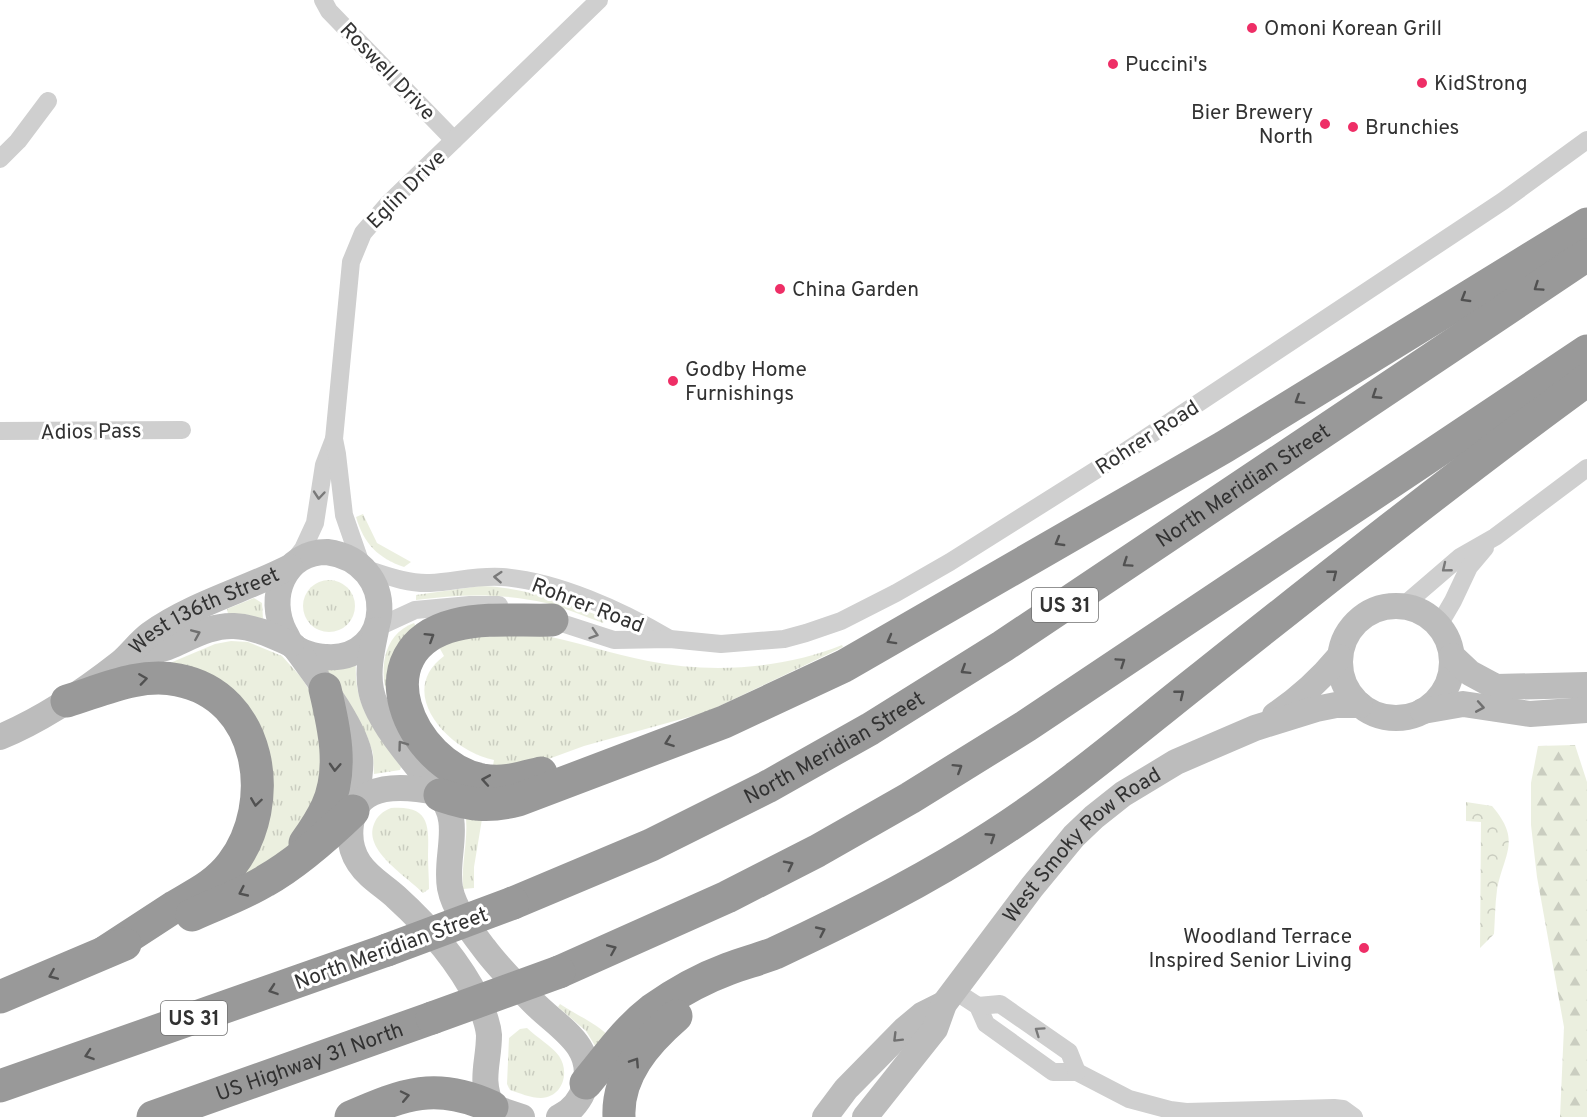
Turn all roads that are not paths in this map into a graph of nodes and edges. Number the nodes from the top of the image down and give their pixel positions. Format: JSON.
{"nodes":[{"id":1,"x":323,"y":0,"type":"edge"},
{"id":2,"x":599,"y":0,"type":"edge"},
{"id":3,"x":48,"y":101,"type":"dead end"},
{"id":4,"x":454,"y":140,"type":"junction"},
{"id":5,"x":1587,"y":140,"type":"edge"},
{"id":6,"x":0,"y":159,"type":"edge"},
{"id":7,"x":1587,"y":224,"type":"edge"},
{"id":8,"x":1587,"y":255,"type":"edge"},
{"id":9,"x":1587,"y":351,"type":"edge"},
{"id":10,"x":1587,"y":380,"type":"edge"},
{"id":11,"x":182,"y":430,"type":"dead end"},
{"id":12,"x":0,"y":431,"type":"edge"},
{"id":13,"x":334,"y":439,"type":"junction"},
{"id":14,"x":1587,"y":468,"type":"edge"},
{"id":15,"x":1493,"y":537,"type":"junction"},
{"id":16,"x":291,"y":566,"type":"junction"},
{"id":17,"x":363,"y":568,"type":"junction"},
{"id":18,"x":1403,"y":606,"type":"junction"},
{"id":19,"x":552,"y":620,"type":"junction"},
{"id":20,"x":1438,"y":625,"type":"junction"},
{"id":21,"x":376,"y":629,"type":"junction"},
{"id":22,"x":670,"y":639,"type":"junction"},
{"id":23,"x":293,"y":645,"type":"junction"},
{"id":24,"x":1452,"y":656,"type":"junction"},
{"id":25,"x":1339,"y":657,"type":"junction"},
{"id":26,"x":122,"y":662,"type":"junction"},
{"id":27,"x":1587,"y":685,"type":"edge"},
{"id":28,"x":325,"y":689,"type":"junction"},
{"id":29,"x":67,"y":701,"type":"junction"},
{"id":30,"x":1360,"y":705,"type":"junction"},
{"id":31,"x":1587,"y":710,"type":"edge"},
{"id":32,"x":1423,"y":711,"type":"junction"},
{"id":33,"x":1255,"y":728,"type":"junction"},
{"id":34,"x":0,"y":737,"type":"edge"},
{"id":35,"x":606,"y":766,"type":"junction"},
{"id":36,"x":439,"y":794,"type":"junction"},
{"id":37,"x":354,"y":810,"type":"junction"},
{"id":38,"x":293,"y":862,"type":"junction"},
{"id":39,"x":105,"y":952,"type":"junction"},
{"id":40,"x":768,"y":956,"type":"junction"},
{"id":41,"x":949,"y":997,"type":"junction"},
{"id":42,"x":0,"y":998,"type":"edge"},
{"id":43,"x":978,"y":1006,"type":"junction"},
{"id":44,"x":1077,"y":1072,"type":"junction"},
{"id":45,"x":586,"y":1083,"type":"junction"},
{"id":46,"x":0,"y":1086,"type":"edge"},
{"id":47,"x":502,"y":1112,"type":"edge"},
{"id":48,"x":153,"y":1117,"type":"edge"},
{"id":49,"x":351,"y":1117,"type":"edge"},
{"id":50,"x":559,"y":1117,"type":"edge"},
{"id":51,"x":589,"y":1117,"type":"edge"},
{"id":52,"x":619,"y":1117,"type":"edge"},
{"id":53,"x":825,"y":1117,"type":"edge"},
{"id":54,"x":865,"y":1117,"type":"edge"},
{"id":55,"x":1354,"y":1117,"type":"edge"}],
"edges":[{"from":1,"to":4,"type":"street","name":"Roswell Drive"},
{"from":2,"to":4,"type":"street","name":"Eglin Drive"},
{"from":3,"to":6,"type":"street"},
{"from":4,"to":13,"type":"street","name":"Eglin Drive"},
{"from":5,"to":22,"type":"street","name":"Rohrer Road"},
{"from":7,"to":35,"type":"highway","one_way":true},
{"from":8,"to":46,"type":"highway","name":"North Meridian Street","number":"US 31","one_way":true,"bridge":true},
{"from":48,"to":9,"type":"highway","name":"US Highway 31 North","one_way":true,"bridge":true},
{"from":40,"to":10,"type":"highway","one_way":true},
{"from":11,"to":12,"type":"street","name":"Adios Pass"},
{"from":13,"to":16,"type":"street","name":"Eglin Drive","one_way":true},
{"from":13,"to":17,"type":"street","name":"Eglin Drive"},
{"from":14,"to":15,"type":"street"},
{"from":15,"to":18,"type":"street","one_way":true},
{"from":15,"to":20,"type":"street"},
{"from":16,"to":17,"type":"street"},
{"from":16,"to":23,"type":"street"},
{"from":16,"to":26,"type":"street","name":"West 136th Street"},
{"from":17,"to":21,"type":"street"},
{"from":22,"to":17,"type":"street","name":"Rohrer Road","one_way":true},
{"from":18,"to":20,"type":"street"},
{"from":18,"to":25,"type":"street"},
{"from":19,"to":21,"type":"street","name":"Rohrer Road"},
{"from":19,"to":22,"type":"street","name":"Rohrer Road","one_way":true},
{"from":35,"to":19,"type":"highway","one_way":true},
{"from":20,"to":24,"type":"street"},
{"from":21,"to":23,"type":"street"},
{"from":36,"to":21,"type":"street","one_way":true},
{"from":26,"to":23,"type":"street","name":"West 136th Street","one_way":true},
{"from":23,"to":28,"type":"street"},
{"from":24,"to":27,"type":"street"},
{"from":24,"to":32,"type":"street"},
{"from":25,"to":30,"type":"street"},
{"from":25,"to":33,"type":"street","name":"West Smoky Row Road"},
{"from":26,"to":29,"type":"street","name":"West 136th Street"},
{"from":28,"to":37,"type":"street"},
{"from":28,"to":38,"type":"highway","one_way":true},
{"from":29,"to":34,"type":"street","name":"West 136th Street"},
{"from":29,"to":39,"type":"highway","one_way":true},
{"from":30,"to":32,"type":"street"},
{"from":30,"to":33,"type":"street","name":"West Smoky Row Road"},
{"from":32,"to":31,"type":"street","one_way":true},
{"from":33,"to":41,"type":"street","name":"West Smoky Row Road"},
{"from":35,"to":36,"type":"highway"},
{"from":36,"to":37,"type":"street"},
{"from":36,"to":45,"type":"street"},
{"from":37,"to":38,"type":"highway"},
{"from":37,"to":47,"type":"street"},
{"from":38,"to":39,"type":"highway","one_way":true},
{"from":39,"to":42,"type":"highway","one_way":true},
{"from":40,"to":45,"type":"highway"},
{"from":52,"to":40,"type":"highway","one_way":true},
{"from":41,"to":43,"type":"street"},
{"from":41,"to":53,"type":"street","name":"West Smoky Row Road","one_way":true},
{"from":41,"to":54,"type":"street","name":"West Smoky Row Road"},
{"from":43,"to":44,"type":"street"},
{"from":44,"to":43,"type":"street","one_way":true},
{"from":44,"to":55,"type":"street"},
{"from":45,"to":50,"type":"street"},
{"from":45,"to":51,"type":"street"},
{"from":49,"to":47,"type":"highway","one_way":true}]}
